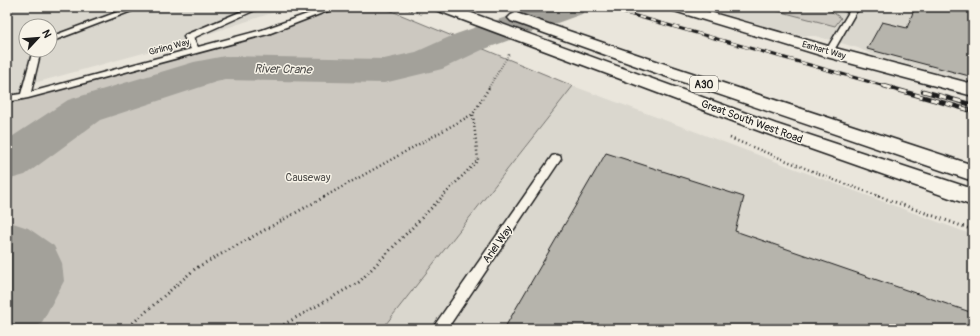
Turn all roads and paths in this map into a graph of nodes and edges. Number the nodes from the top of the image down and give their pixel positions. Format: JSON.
{"nodes":[{"id":1,"x":138,"y":7,"type":"edge"},
{"id":2,"x":258,"y":7,"type":"edge"},
{"id":3,"x":334,"y":7,"type":"edge"},
{"id":4,"x":441,"y":7,"type":"edge"},
{"id":5,"x":676,"y":7,"type":"edge"},
{"id":6,"x":838,"y":7,"type":"edge"},
{"id":7,"x":860,"y":7,"type":"edge"},
{"id":8,"x":853,"y":12,"type":"junction"},
{"id":9,"x":504,"y":14,"type":"dead end"},
{"id":10,"x":545,"y":36,"type":"junction"},
{"id":11,"x":58,"y":37,"type":"edge"},
{"id":12,"x":512,"y":50,"type":"dead end"},
{"id":13,"x":196,"y":51,"type":"junction"},
{"id":14,"x":829,"y":52,"type":"junction"},
{"id":15,"x":37,"y":58,"type":"edge"},
{"id":16,"x":973,"y":90,"type":"edge"},
{"id":17,"x":25,"y":96,"type":"junction"},
{"id":18,"x":7,"y":99,"type":"edge"},
{"id":19,"x":474,"y":114,"type":"junction"},
{"id":20,"x":556,"y":159,"type":"dead end"},
{"id":21,"x":973,"y":173,"type":"edge"},
{"id":22,"x":973,"y":198,"type":"edge"},
{"id":23,"x":126,"y":329,"type":"edge"},
{"id":24,"x":276,"y":329,"type":"edge"},
{"id":25,"x":439,"y":329,"type":"edge"}],
"edges":[{"from":1,"to":11,"type":"lane"},
{"from":2,"to":13,"type":"lane"},
{"from":3,"to":13,"type":"lane","name":"Girling Way"},
{"from":4,"to":10,"type":"main road","name":"Great South West Road","number":"A30"},
{"from":5,"to":14,"type":"main road","name":"Earhart Way"},
{"from":6,"to":8,"type":"lane"},
{"from":7,"to":8,"type":"lane"},
{"from":8,"to":14,"type":"lane"},
{"from":9,"to":10,"type":"main road","name":"Great South West Road","number":"A30"},
{"from":10,"to":21,"type":"main road","name":"Great South West Road","number":"A30"},
{"from":10,"to":22,"type":"main road","name":"Great South West Road","number":"A30"},
{"from":12,"to":19,"type":"path"},
{"from":13,"to":17,"type":"lane","name":"Girling Way"},
{"from":14,"to":16,"type":"main road","name":"Earhart Way"},
{"from":15,"to":17,"type":"lane"},
{"from":17,"to":18,"type":"lane","name":"Girling Way"},
{"from":19,"to":23,"type":"path"},
{"from":19,"to":24,"type":"path"},
{"from":20,"to":25,"type":"lane","name":"Ariel Way"}]}
